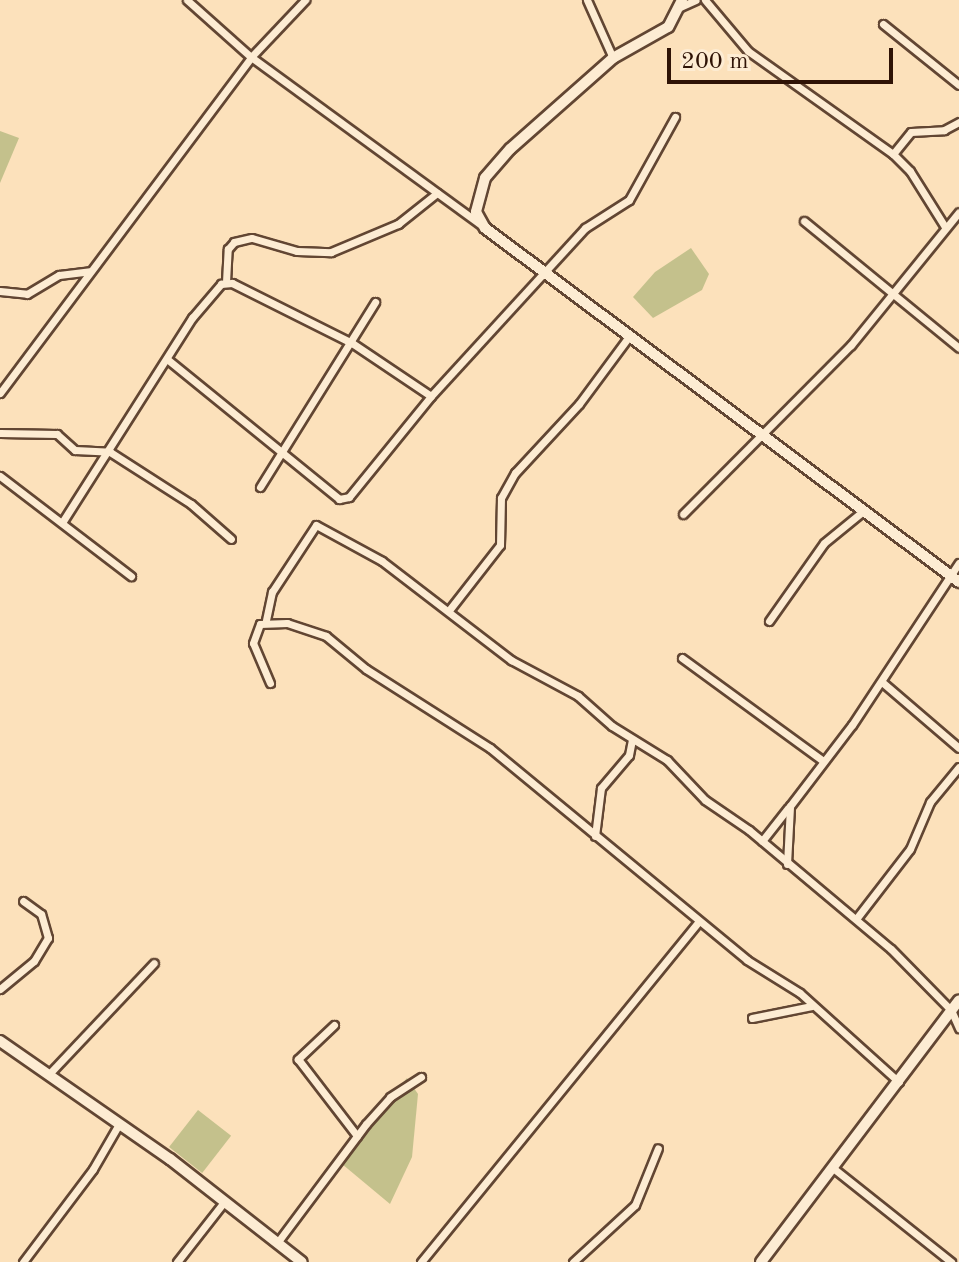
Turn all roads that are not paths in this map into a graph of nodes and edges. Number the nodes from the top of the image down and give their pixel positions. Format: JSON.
{"nodes":[{"id":1,"x":188,"y":0,"type":"edge"},
{"id":2,"x":305,"y":0,"type":"edge"},
{"id":3,"x":587,"y":0,"type":"edge"},
{"id":4,"x":696,"y":0,"type":"edge"},
{"id":5,"x":705,"y":0,"type":"edge"},
{"id":6,"x":681,"y":4,"type":"edge"},
{"id":7,"x":883,"y":24,"type":"dead end"},
{"id":8,"x":251,"y":57,"type":"junction"},
{"id":9,"x":613,"y":58,"type":"junction"},
{"id":10,"x":959,"y":85,"type":"edge"},
{"id":11,"x":675,"y":117,"type":"dead end"},
{"id":12,"x":959,"y":122,"type":"edge"},
{"id":13,"x":893,"y":154,"type":"junction"},
{"id":14,"x":437,"y":193,"type":"junction"},
{"id":15,"x":959,"y":212,"type":"edge"},
{"id":16,"x":804,"y":221,"type":"dead end"},
{"id":17,"x":945,"y":227,"type":"junction"},
{"id":18,"x":485,"y":228,"type":"junction"},
{"id":19,"x":90,"y":271,"type":"junction"},
{"id":20,"x":542,"y":272,"type":"junction"},
{"id":21,"x":226,"y":282,"type":"junction"},
{"id":22,"x":0,"y":291,"type":"edge"},
{"id":23,"x":891,"y":294,"type":"junction"},
{"id":24,"x":375,"y":302,"type":"dead end"},
{"id":25,"x":630,"y":335,"type":"junction"},
{"id":26,"x":352,"y":343,"type":"junction"},
{"id":27,"x":959,"y":348,"type":"edge"},
{"id":28,"x":167,"y":359,"type":"junction"},
{"id":29,"x":0,"y":393,"type":"edge"},
{"id":30,"x":431,"y":396,"type":"junction"},
{"id":31,"x":0,"y":433,"type":"edge"},
{"id":32,"x":765,"y":433,"type":"junction"},
{"id":33,"x":110,"y":452,"type":"junction"},
{"id":34,"x":284,"y":452,"type":"junction"},
{"id":35,"x":0,"y":476,"type":"edge"},
{"id":36,"x":260,"y":487,"type":"dead end"},
{"id":37,"x":862,"y":512,"type":"junction"},
{"id":38,"x":683,"y":514,"type":"dead end"},
{"id":39,"x":63,"y":521,"type":"junction"},
{"id":40,"x":231,"y":539,"type":"dead end"},
{"id":41,"x":959,"y":563,"type":"edge"},
{"id":42,"x":131,"y":576,"type":"dead end"},
{"id":43,"x":956,"y":580,"type":"edge"},
{"id":44,"x":450,"y":609,"type":"junction"},
{"id":45,"x":266,"y":620,"type":"junction"},
{"id":46,"x":769,"y":621,"type":"dead end"},
{"id":47,"x":682,"y":658,"type":"dead end"},
{"id":48,"x":882,"y":682,"type":"junction"},
{"id":49,"x":270,"y":683,"type":"dead end"},
{"id":50,"x":632,"y":740,"type":"junction"},
{"id":51,"x":959,"y":748,"type":"edge"},
{"id":52,"x":823,"y":761,"type":"junction"},
{"id":53,"x":959,"y":767,"type":"edge"},
{"id":54,"x":790,"y":806,"type":"junction"},
{"id":55,"x":595,"y":836,"type":"junction"},
{"id":56,"x":762,"y":841,"type":"junction"},
{"id":57,"x":787,"y":864,"type":"junction"},
{"id":58,"x":23,"y":901,"type":"dead end"},
{"id":59,"x":856,"y":919,"type":"junction"},
{"id":60,"x":699,"y":921,"type":"junction"},
{"id":61,"x":154,"y":963,"type":"dead end"},
{"id":62,"x":0,"y":989,"type":"edge"},
{"id":63,"x":959,"y":1000,"type":"edge"},
{"id":64,"x":812,"y":1006,"type":"junction"},
{"id":65,"x":951,"y":1010,"type":"junction"},
{"id":66,"x":752,"y":1018,"type":"dead end"},
{"id":67,"x":334,"y":1025,"type":"dead end"},
{"id":68,"x":959,"y":1028,"type":"edge"},
{"id":69,"x":0,"y":1041,"type":"edge"},
{"id":70,"x":48,"y":1075,"type":"junction"},
{"id":71,"x":421,"y":1077,"type":"dead end"},
{"id":72,"x":899,"y":1082,"type":"junction"},
{"id":73,"x":119,"y":1124,"type":"junction"},
{"id":74,"x":357,"y":1136,"type":"junction"},
{"id":75,"x":658,"y":1148,"type":"dead end"},
{"id":76,"x":833,"y":1168,"type":"junction"},
{"id":77,"x":224,"y":1202,"type":"junction"},
{"id":78,"x":277,"y":1243,"type":"junction"},
{"id":79,"x":23,"y":1262,"type":"edge"},
{"id":80,"x":177,"y":1262,"type":"edge"},
{"id":81,"x":302,"y":1262,"type":"edge"},
{"id":82,"x":421,"y":1262,"type":"edge"},
{"id":83,"x":573,"y":1262,"type":"edge"},
{"id":84,"x":761,"y":1262,"type":"edge"},
{"id":85,"x":951,"y":1262,"type":"edge"}],
"edges":[{"from":1,"to":8,"type":"street"},
{"from":2,"to":8,"type":"street"},
{"from":3,"to":9,"type":"street"},
{"from":4,"to":6,"type":"street"},
{"from":5,"to":13,"type":"street"},
{"from":6,"to":9,"type":"main road"},
{"from":7,"to":10,"type":"street"},
{"from":8,"to":14,"type":"street"},
{"from":8,"to":19,"type":"street"},
{"from":9,"to":18,"type":"main road"},
{"from":11,"to":20,"type":"street"},
{"from":12,"to":13,"type":"street"},
{"from":13,"to":17,"type":"street"},
{"from":14,"to":18,"type":"street"},
{"from":14,"to":21,"type":"street"},
{"from":15,"to":17,"type":"street"},
{"from":16,"to":23,"type":"street"},
{"from":17,"to":23,"type":"street"},
{"from":18,"to":20,"type":"main road"},
{"from":19,"to":22,"type":"street"},
{"from":19,"to":29,"type":"street"},
{"from":20,"to":25,"type":"main road"},
{"from":20,"to":30,"type":"street"},
{"from":21,"to":26,"type":"street"},
{"from":21,"to":28,"type":"street"},
{"from":23,"to":27,"type":"street"},
{"from":23,"to":32,"type":"street"},
{"from":24,"to":26,"type":"street"},
{"from":25,"to":32,"type":"main road"},
{"from":25,"to":44,"type":"street"},
{"from":26,"to":30,"type":"street"},
{"from":26,"to":34,"type":"street"},
{"from":28,"to":33,"type":"street"},
{"from":28,"to":34,"type":"street"},
{"from":30,"to":34,"type":"street"},
{"from":31,"to":33,"type":"street"},
{"from":32,"to":37,"type":"main road"},
{"from":32,"to":38,"type":"street"},
{"from":33,"to":39,"type":"street"},
{"from":33,"to":40,"type":"street"},
{"from":34,"to":36,"type":"street"},
{"from":35,"to":39,"type":"street"},
{"from":37,"to":43,"type":"main road"},
{"from":37,"to":46,"type":"street"},
{"from":39,"to":42,"type":"street"},
{"from":41,"to":43,"type":"street"},
{"from":43,"to":48,"type":"street"},
{"from":44,"to":45,"type":"street"},
{"from":44,"to":50,"type":"street"},
{"from":45,"to":49,"type":"street"},
{"from":45,"to":55,"type":"street"},
{"from":47,"to":52,"type":"street"},
{"from":48,"to":51,"type":"street"},
{"from":48,"to":52,"type":"street"},
{"from":50,"to":55,"type":"street"},
{"from":50,"to":56,"type":"street"},
{"from":52,"to":54,"type":"street"},
{"from":53,"to":59,"type":"street"},
{"from":54,"to":56,"type":"street"},
{"from":54,"to":57,"type":"street"},
{"from":55,"to":60,"type":"street"},
{"from":56,"to":57,"type":"street"},
{"from":57,"to":59,"type":"street"},
{"from":58,"to":62,"type":"street"},
{"from":59,"to":65,"type":"street"},
{"from":60,"to":64,"type":"street"},
{"from":60,"to":82,"type":"street"},
{"from":61,"to":70,"type":"street"},
{"from":63,"to":65,"type":"main road"},
{"from":64,"to":66,"type":"street"},
{"from":64,"to":72,"type":"street"},
{"from":65,"to":68,"type":"street"},
{"from":65,"to":72,"type":"main road"},
{"from":67,"to":74,"type":"street"},
{"from":69,"to":70,"type":"main road"},
{"from":70,"to":73,"type":"main road"},
{"from":71,"to":74,"type":"street"},
{"from":72,"to":76,"type":"main road"},
{"from":73,"to":77,"type":"main road"},
{"from":73,"to":79,"type":"street"},
{"from":74,"to":78,"type":"street"},
{"from":75,"to":83,"type":"street"},
{"from":76,"to":84,"type":"main road"},
{"from":76,"to":85,"type":"street"},
{"from":77,"to":78,"type":"main road"},
{"from":77,"to":80,"type":"street"},
{"from":78,"to":81,"type":"main road"}]}
